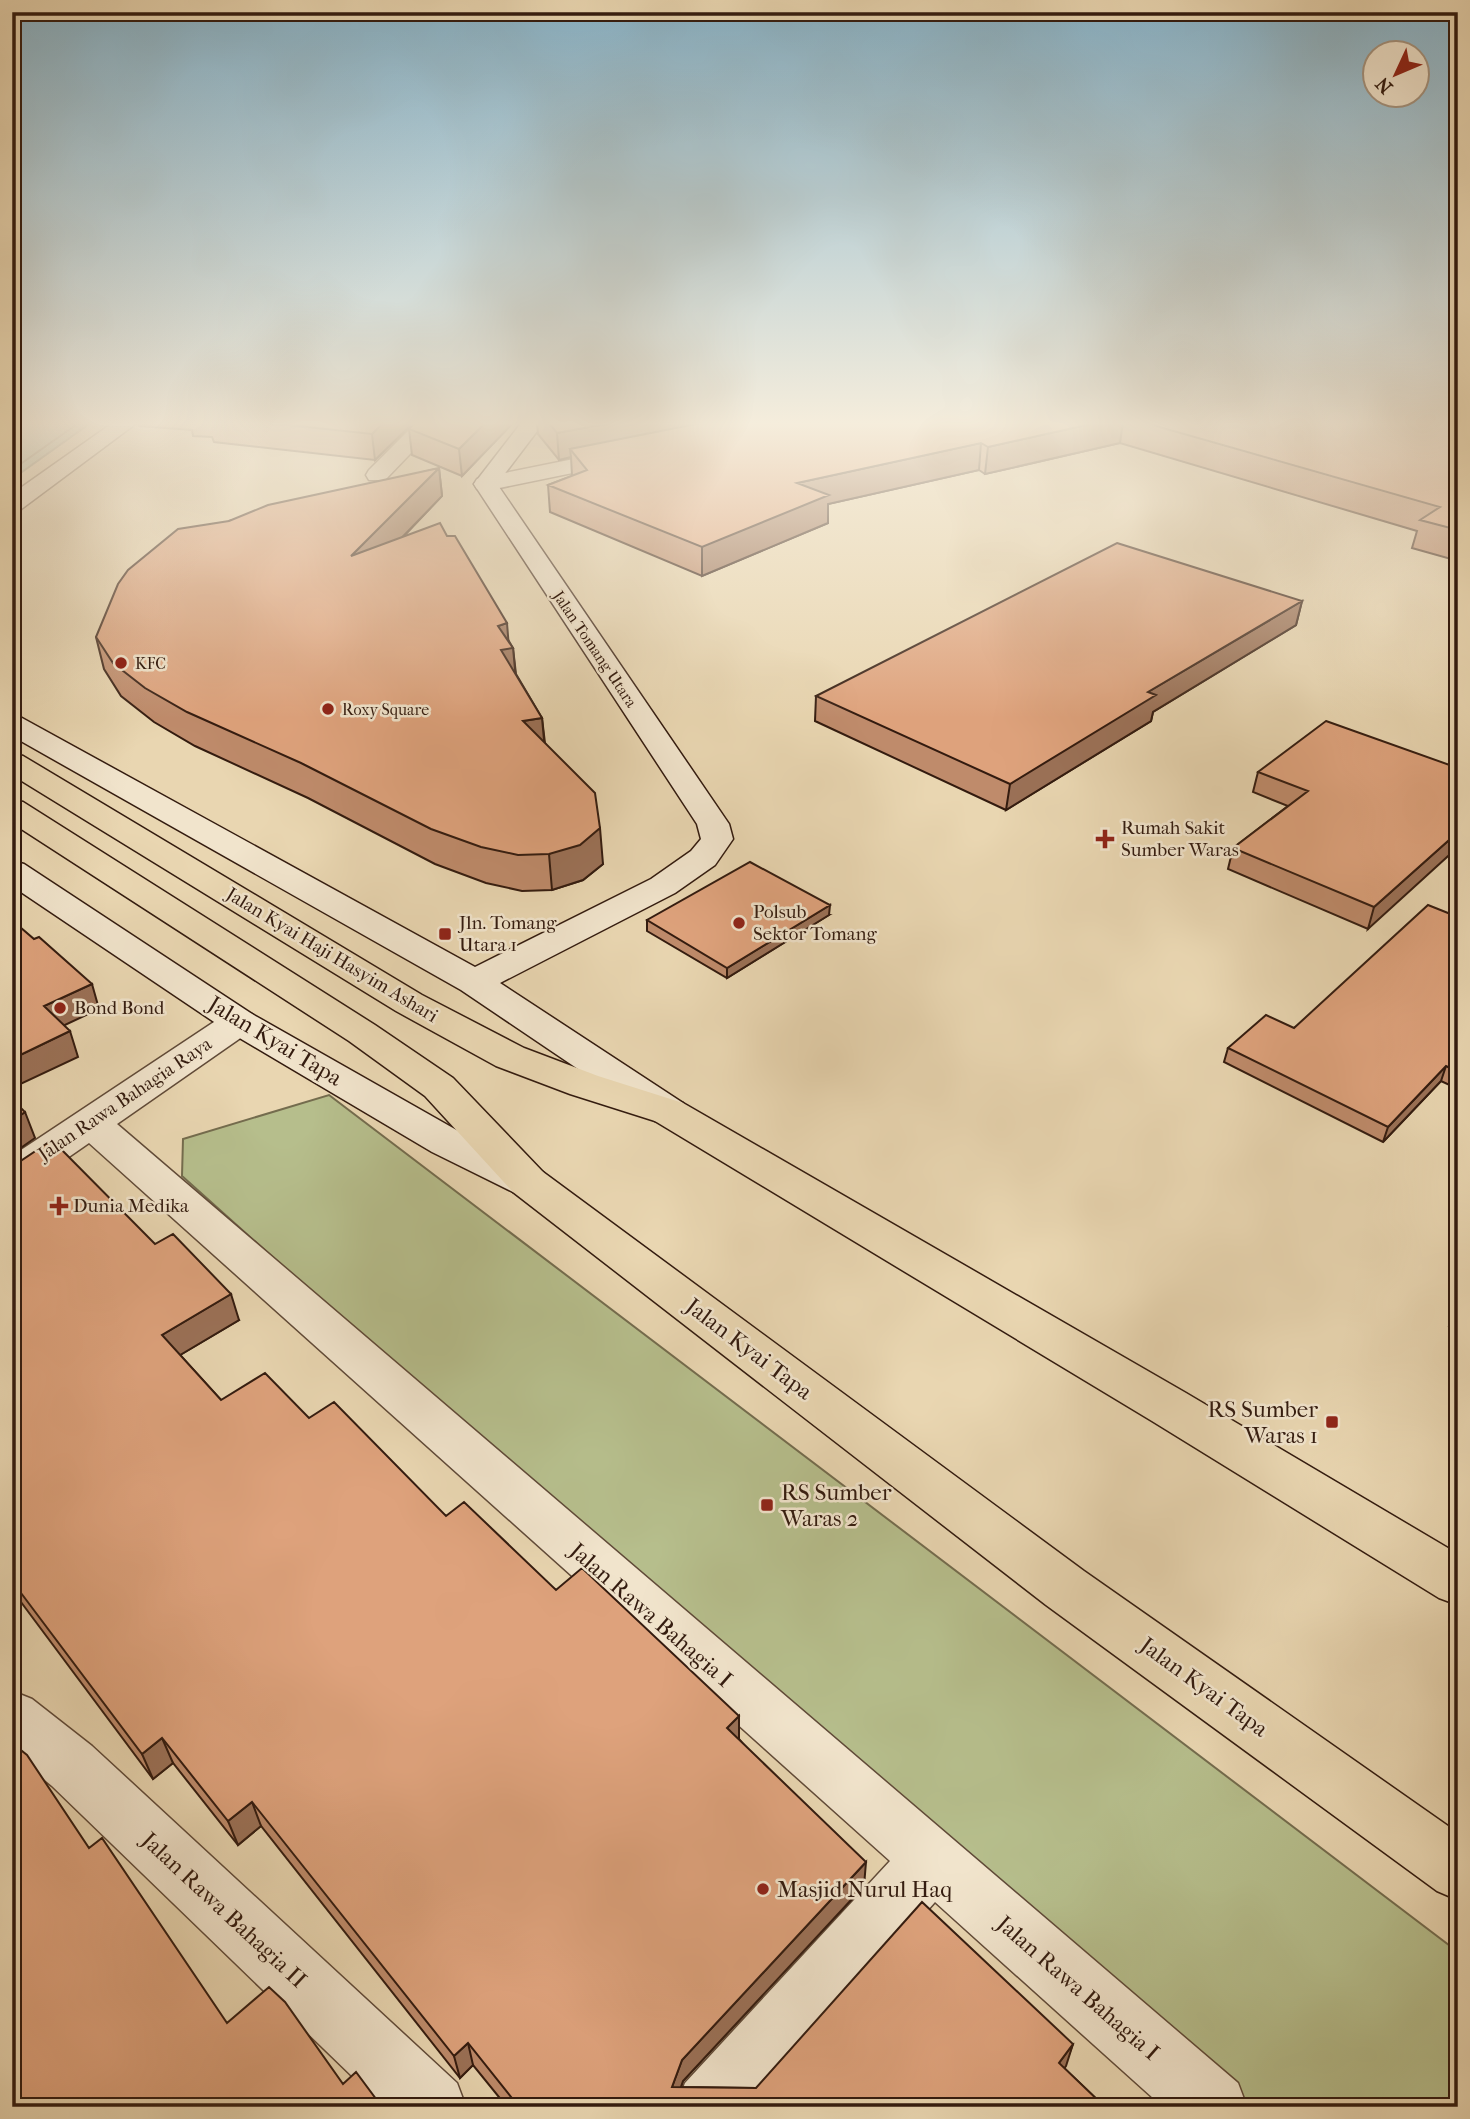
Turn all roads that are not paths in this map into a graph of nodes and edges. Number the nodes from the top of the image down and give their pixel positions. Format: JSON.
{"nodes":[{"id":1,"x":510,"y":521,"type":"edge"},
{"id":2,"x":12,"y":724,"type":"edge"},
{"id":3,"x":12,"y":762,"type":"edge"},
{"id":4,"x":12,"y":809,"type":"edge"},
{"id":5,"x":12,"y":871,"type":"edge"},
{"id":6,"x":474,"y":982,"type":"junction"},
{"id":7,"x":239,"y":1021,"type":"junction"},
{"id":8,"x":669,"y":1112,"type":"junction"},
{"id":9,"x":90,"y":1122,"type":"junction"},
{"id":10,"x":12,"y":1177,"type":"edge"},
{"id":11,"x":528,"y":1182,"type":"junction"},
{"id":12,"x":1458,"y":1582,"type":"edge"},
{"id":13,"x":12,"y":1718,"type":"edge"},
{"id":14,"x":931,"y":1861,"type":"junction"},
{"id":15,"x":1458,"y":1870,"type":"edge"},
{"id":16,"x":433,"y":2107,"type":"edge"},
{"id":17,"x":709,"y":2107,"type":"edge"},
{"id":18,"x":1213,"y":2107,"type":"edge"}],
"edges":[{"from":1,"to":6,"type":"street","name":"Jalan Tomang Utara"},
{"from":2,"to":6,"type":"street"},
{"from":3,"to":8,"type":"main road","name":"Jalan Kyai Haji Hasyim Ashari"},
{"from":4,"to":11,"type":"main road"},
{"from":5,"to":7,"type":"street","name":"Jalan Kyai Tapa"},
{"from":6,"to":8,"type":"street"},
{"from":7,"to":9,"type":"street","name":"Jalan Rawa Bahagia Raya"},
{"from":7,"to":11,"type":"street","name":"Jalan Kyai Tapa"},
{"from":8,"to":12,"type":"main road"},
{"from":9,"to":10,"type":"street","name":"Jalan Rawa Bahagia Raya"},
{"from":9,"to":14,"type":"street","name":"Jalan Rawa Bahagia I"},
{"from":11,"to":15,"type":"main road","name":"Jalan Kyai Tapa"},
{"from":13,"to":16,"type":"street","name":"Jalan Rawa Bahagia II"},
{"from":14,"to":17,"type":"street"},
{"from":14,"to":18,"type":"street","name":"Jalan Rawa Bahagia I"}]}
